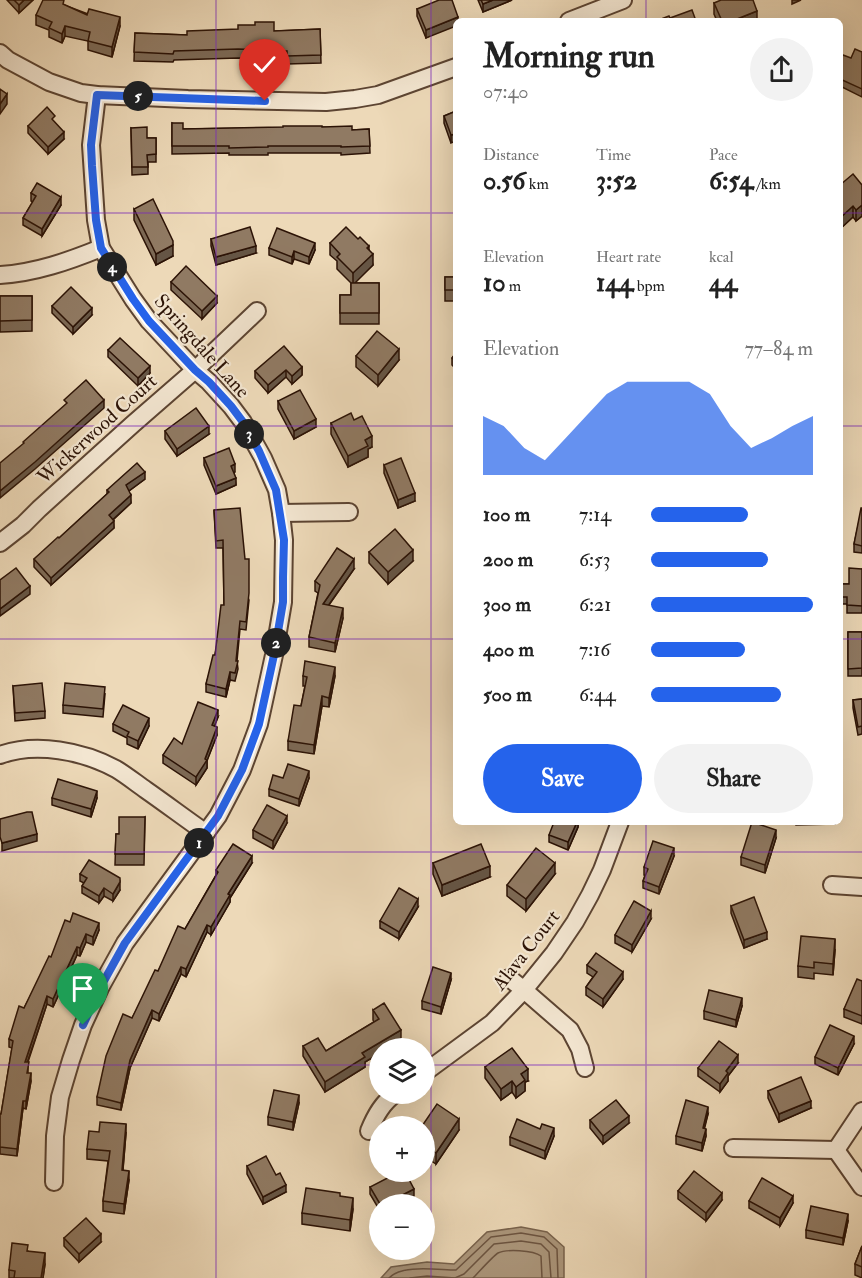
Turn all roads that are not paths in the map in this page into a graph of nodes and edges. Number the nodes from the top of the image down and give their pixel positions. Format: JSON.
{"nodes":[{"id":1,"x":623,"y":0,"type":"edge"},
{"id":2,"x":606,"y":15,"type":"edge"},
{"id":3,"x":588,"y":18,"type":"edge"},
{"id":4,"x":0,"y":53,"type":"edge"},
{"id":5,"x":453,"y":68,"type":"edge"},
{"id":6,"x":97,"y":95,"type":"junction"},
{"id":7,"x":101,"y":248,"type":"junction"},
{"id":8,"x":0,"y":275,"type":"edge"},
{"id":9,"x":257,"y":311,"type":"dead end"},
{"id":10,"x":195,"y":370,"type":"junction"},
{"id":11,"x":349,"y":512,"type":"dead end"},
{"id":12,"x":281,"y":513,"type":"junction"},
{"id":13,"x":0,"y":543,"type":"edge"},
{"id":14,"x":0,"y":754,"type":"edge"},
{"id":15,"x":619,"y":825,"type":"edge"},
{"id":16,"x":206,"y":833,"type":"junction"},
{"id":17,"x":832,"y":885,"type":"dead end"},
{"id":18,"x":862,"y":887,"type":"edge"},
{"id":19,"x":509,"y":978,"type":"dead end"},
{"id":20,"x":524,"y":990,"type":"junction"},
{"id":21,"x":435,"y":1064,"type":"edge"},
{"id":22,"x":585,"y":1068,"type":"dead end"},
{"id":23,"x":386,"y":1104,"type":"edge"},
{"id":24,"x":862,"y":1111,"type":"edge"},
{"id":25,"x":375,"y":1116,"type":"edge"},
{"id":26,"x":733,"y":1148,"type":"dead end"},
{"id":27,"x":836,"y":1150,"type":"junction"},
{"id":28,"x":54,"y":1182,"type":"dead end"},
{"id":29,"x":862,"y":1187,"type":"edge"}],
"edges":[{"from":1,"to":2,"type":"street"},
{"from":2,"to":3,"type":"street"},
{"from":4,"to":6,"type":"street"},
{"from":5,"to":6,"type":"street"},
{"from":6,"to":7,"type":"street","name":"Springdale Lane"},
{"from":7,"to":8,"type":"street"},
{"from":7,"to":10,"type":"street","name":"Springdale Lane"},
{"from":9,"to":10,"type":"street","name":"Wickerwood Court"},
{"from":10,"to":12,"type":"street","name":"Springdale Lane"},
{"from":10,"to":13,"type":"street","name":"Wickerwood Court"},
{"from":11,"to":12,"type":"street"},
{"from":12,"to":16,"type":"street","name":"Springdale Lane"},
{"from":14,"to":16,"type":"street"},
{"from":15,"to":20,"type":"street","name":"Alava Court"},
{"from":16,"to":28,"type":"street","name":"Springdale Lane"},
{"from":17,"to":18,"type":"street"},
{"from":19,"to":20,"type":"street"},
{"from":20,"to":21,"type":"street","name":"Alava Court"},
{"from":20,"to":22,"type":"street"},
{"from":23,"to":25,"type":"street"},
{"from":24,"to":27,"type":"street"},
{"from":26,"to":27,"type":"street"},
{"from":27,"to":29,"type":"street"}]}
